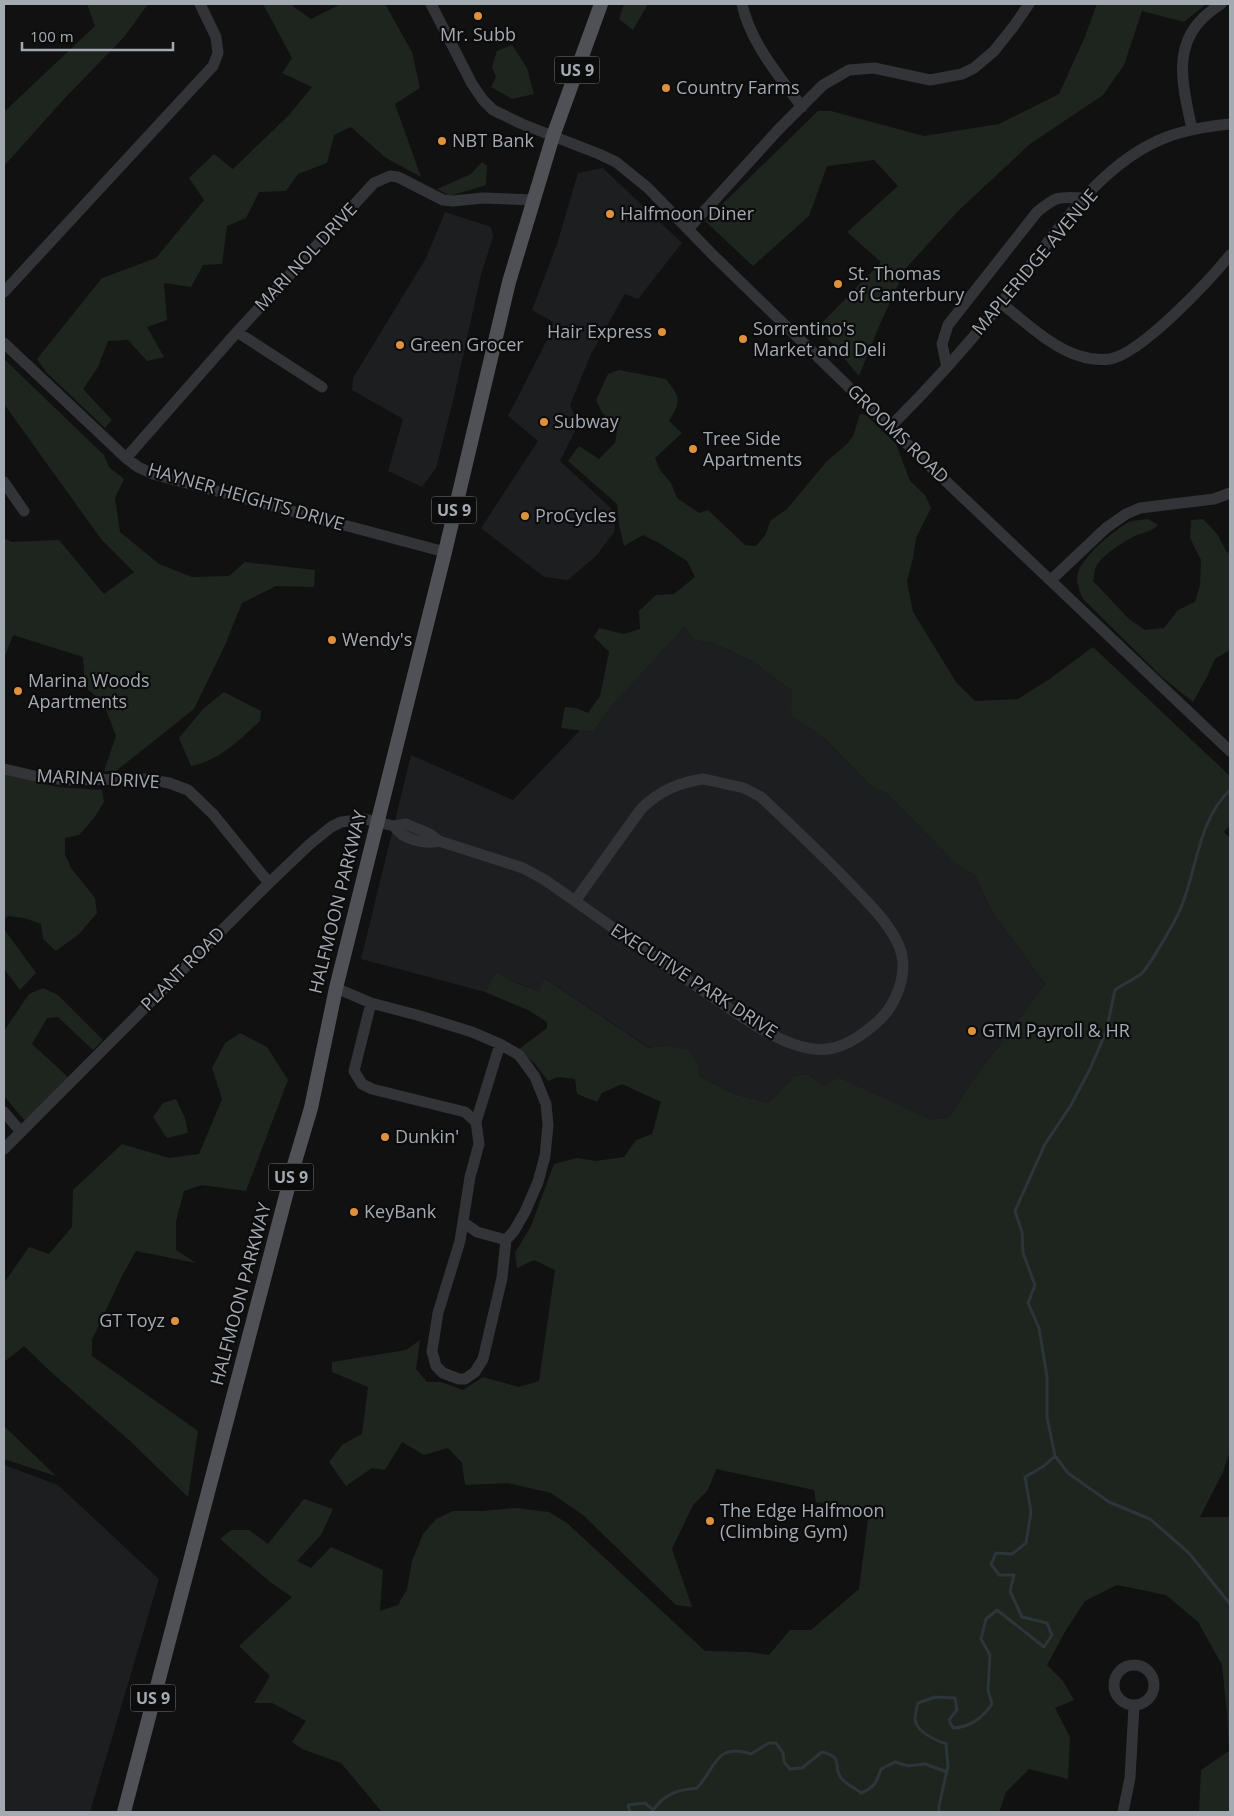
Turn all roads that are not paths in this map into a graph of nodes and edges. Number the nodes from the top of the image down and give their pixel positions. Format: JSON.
{"nodes":[{"id":1,"x":200,"y":4,"type":"edge"},
{"id":2,"x":431,"y":4,"type":"edge"},
{"id":3,"x":601,"y":4,"type":"edge"},
{"id":4,"x":742,"y":4,"type":"edge"},
{"id":5,"x":1029,"y":4,"type":"edge"},
{"id":6,"x":1221,"y":4,"type":"edge"},
{"id":7,"x":802,"y":107,"type":"junction"},
{"id":8,"x":1230,"y":124,"type":"edge"},
{"id":9,"x":1192,"y":129,"type":"junction"},
{"id":10,"x":553,"y":136,"type":"junction"},
{"id":11,"x":1084,"y":198,"type":"junction"},
{"id":12,"x":535,"y":200,"type":"junction"},
{"id":13,"x":688,"y":229,"type":"junction"},
{"id":14,"x":1230,"y":255,"type":"edge"},
{"id":15,"x":4,"y":292,"type":"edge"},
{"id":16,"x":1002,"y":303,"type":"junction"},
{"id":17,"x":237,"y":332,"type":"junction"},
{"id":18,"x":4,"y":343,"type":"edge"},
{"id":19,"x":947,"y":367,"type":"junction"},
{"id":20,"x":322,"y":387,"type":"dead end"},
{"id":21,"x":891,"y":426,"type":"junction"},
{"id":22,"x":126,"y":458,"type":"junction"},
{"id":23,"x":4,"y":482,"type":"edge"},
{"id":24,"x":1230,"y":493,"type":"edge"},
{"id":25,"x":24,"y":511,"type":"dead end"},
{"id":26,"x":445,"y":552,"type":"junction"},
{"id":27,"x":1051,"y":580,"type":"junction"},
{"id":28,"x":1230,"y":751,"type":"edge"},
{"id":29,"x":4,"y":769,"type":"edge"},
{"id":30,"x":378,"y":821,"type":"junction"},
{"id":31,"x":269,"y":883,"type":"junction"},
{"id":32,"x":575,"y":900,"type":"junction"},
{"id":33,"x":336,"y":988,"type":"junction"},
{"id":34,"x":371,"y":1004,"type":"junction"},
{"id":35,"x":500,"y":1044,"type":"junction"},
{"id":36,"x":4,"y":1112,"type":"edge"},
{"id":37,"x":476,"y":1122,"type":"junction"},
{"id":38,"x":20,"y":1132,"type":"junction"},
{"id":39,"x":4,"y":1149,"type":"edge"},
{"id":40,"x":463,"y":1222,"type":"junction"},
{"id":41,"x":506,"y":1240,"type":"junction"},
{"id":42,"x":1134,"y":1706,"type":"dead end"},
{"id":43,"x":124,"y":1812,"type":"edge"},
{"id":44,"x":1123,"y":1812,"type":"edge"}],
"edges":[{"from":1,"to":15,"type":"street"},
{"from":2,"to":10,"type":"street","name":"GROOMS ROAD"},
{"from":3,"to":10,"type":"main road","name":"HALFMOON PARKWAY","number":"US 9"},
{"from":4,"to":7,"type":"street"},
{"from":5,"to":7,"type":"street"},
{"from":6,"to":9,"type":"street"},
{"from":7,"to":13,"type":"street"},
{"from":8,"to":9,"type":"street","name":"MAPLERIDGE AVENUE"},
{"from":9,"to":11,"type":"street","name":"MAPLERIDGE AVENUE"},
{"from":10,"to":12,"type":"main road","name":"HALFMOON PARKWAY","number":"US 9"},
{"from":10,"to":13,"type":"street","name":"GROOMS ROAD"},
{"from":11,"to":16,"type":"street","name":"MAPLERIDGE AVENUE"},
{"from":11,"to":19,"type":"street"},
{"from":12,"to":17,"type":"street","name":"MARI NOL DRIVE"},
{"from":12,"to":26,"type":"main road","name":"HALFMOON PARKWAY","number":"US 9"},
{"from":13,"to":21,"type":"street","name":"GROOMS ROAD"},
{"from":14,"to":16,"type":"street"},
{"from":16,"to":19,"type":"street","name":"MAPLERIDGE AVENUE"},
{"from":17,"to":20,"type":"street"},
{"from":17,"to":22,"type":"street","name":"MARI NOL DRIVE"},
{"from":18,"to":22,"type":"street","name":"HAYNER HEIGHTS DRIVE"},
{"from":19,"to":21,"type":"street","name":"MAPLERIDGE AVENUE"},
{"from":21,"to":27,"type":"street","name":"GROOMS ROAD"},
{"from":22,"to":26,"type":"street","name":"HAYNER HEIGHTS DRIVE"},
{"from":23,"to":25,"type":"street"},
{"from":24,"to":27,"type":"street"},
{"from":26,"to":30,"type":"main road","name":"HALFMOON PARKWAY","number":"US 9"},
{"from":27,"to":28,"type":"street","name":"GROOMS ROAD"},
{"from":29,"to":31,"type":"street","name":"MARINA DRIVE"},
{"from":30,"to":31,"type":"street","name":"PLANT ROAD"},
{"from":30,"to":32,"type":"street","name":"EXECUTIVE PARK DRIVE"},
{"from":30,"to":33,"type":"main road","name":"HALFMOON PARKWAY","number":"US 9"},
{"from":31,"to":38,"type":"street","name":"PLANT ROAD"},
{"from":32,"to":32,"type":"street","name":"EXECUTIVE PARK DRIVE"},
{"from":33,"to":34,"type":"street"},
{"from":33,"to":43,"type":"main road","name":"HALFMOON PARKWAY","number":"US 9"},
{"from":34,"to":35,"type":"street"},
{"from":34,"to":37,"type":"street"},
{"from":35,"to":37,"type":"street"},
{"from":35,"to":41,"type":"street"},
{"from":36,"to":38,"type":"street"},
{"from":37,"to":40,"type":"street"},
{"from":38,"to":39,"type":"street","name":"PLANT ROAD"},
{"from":40,"to":41,"type":"street"},
{"from":40,"to":41,"type":"street"},
{"from":42,"to":44,"type":"street"}]}
